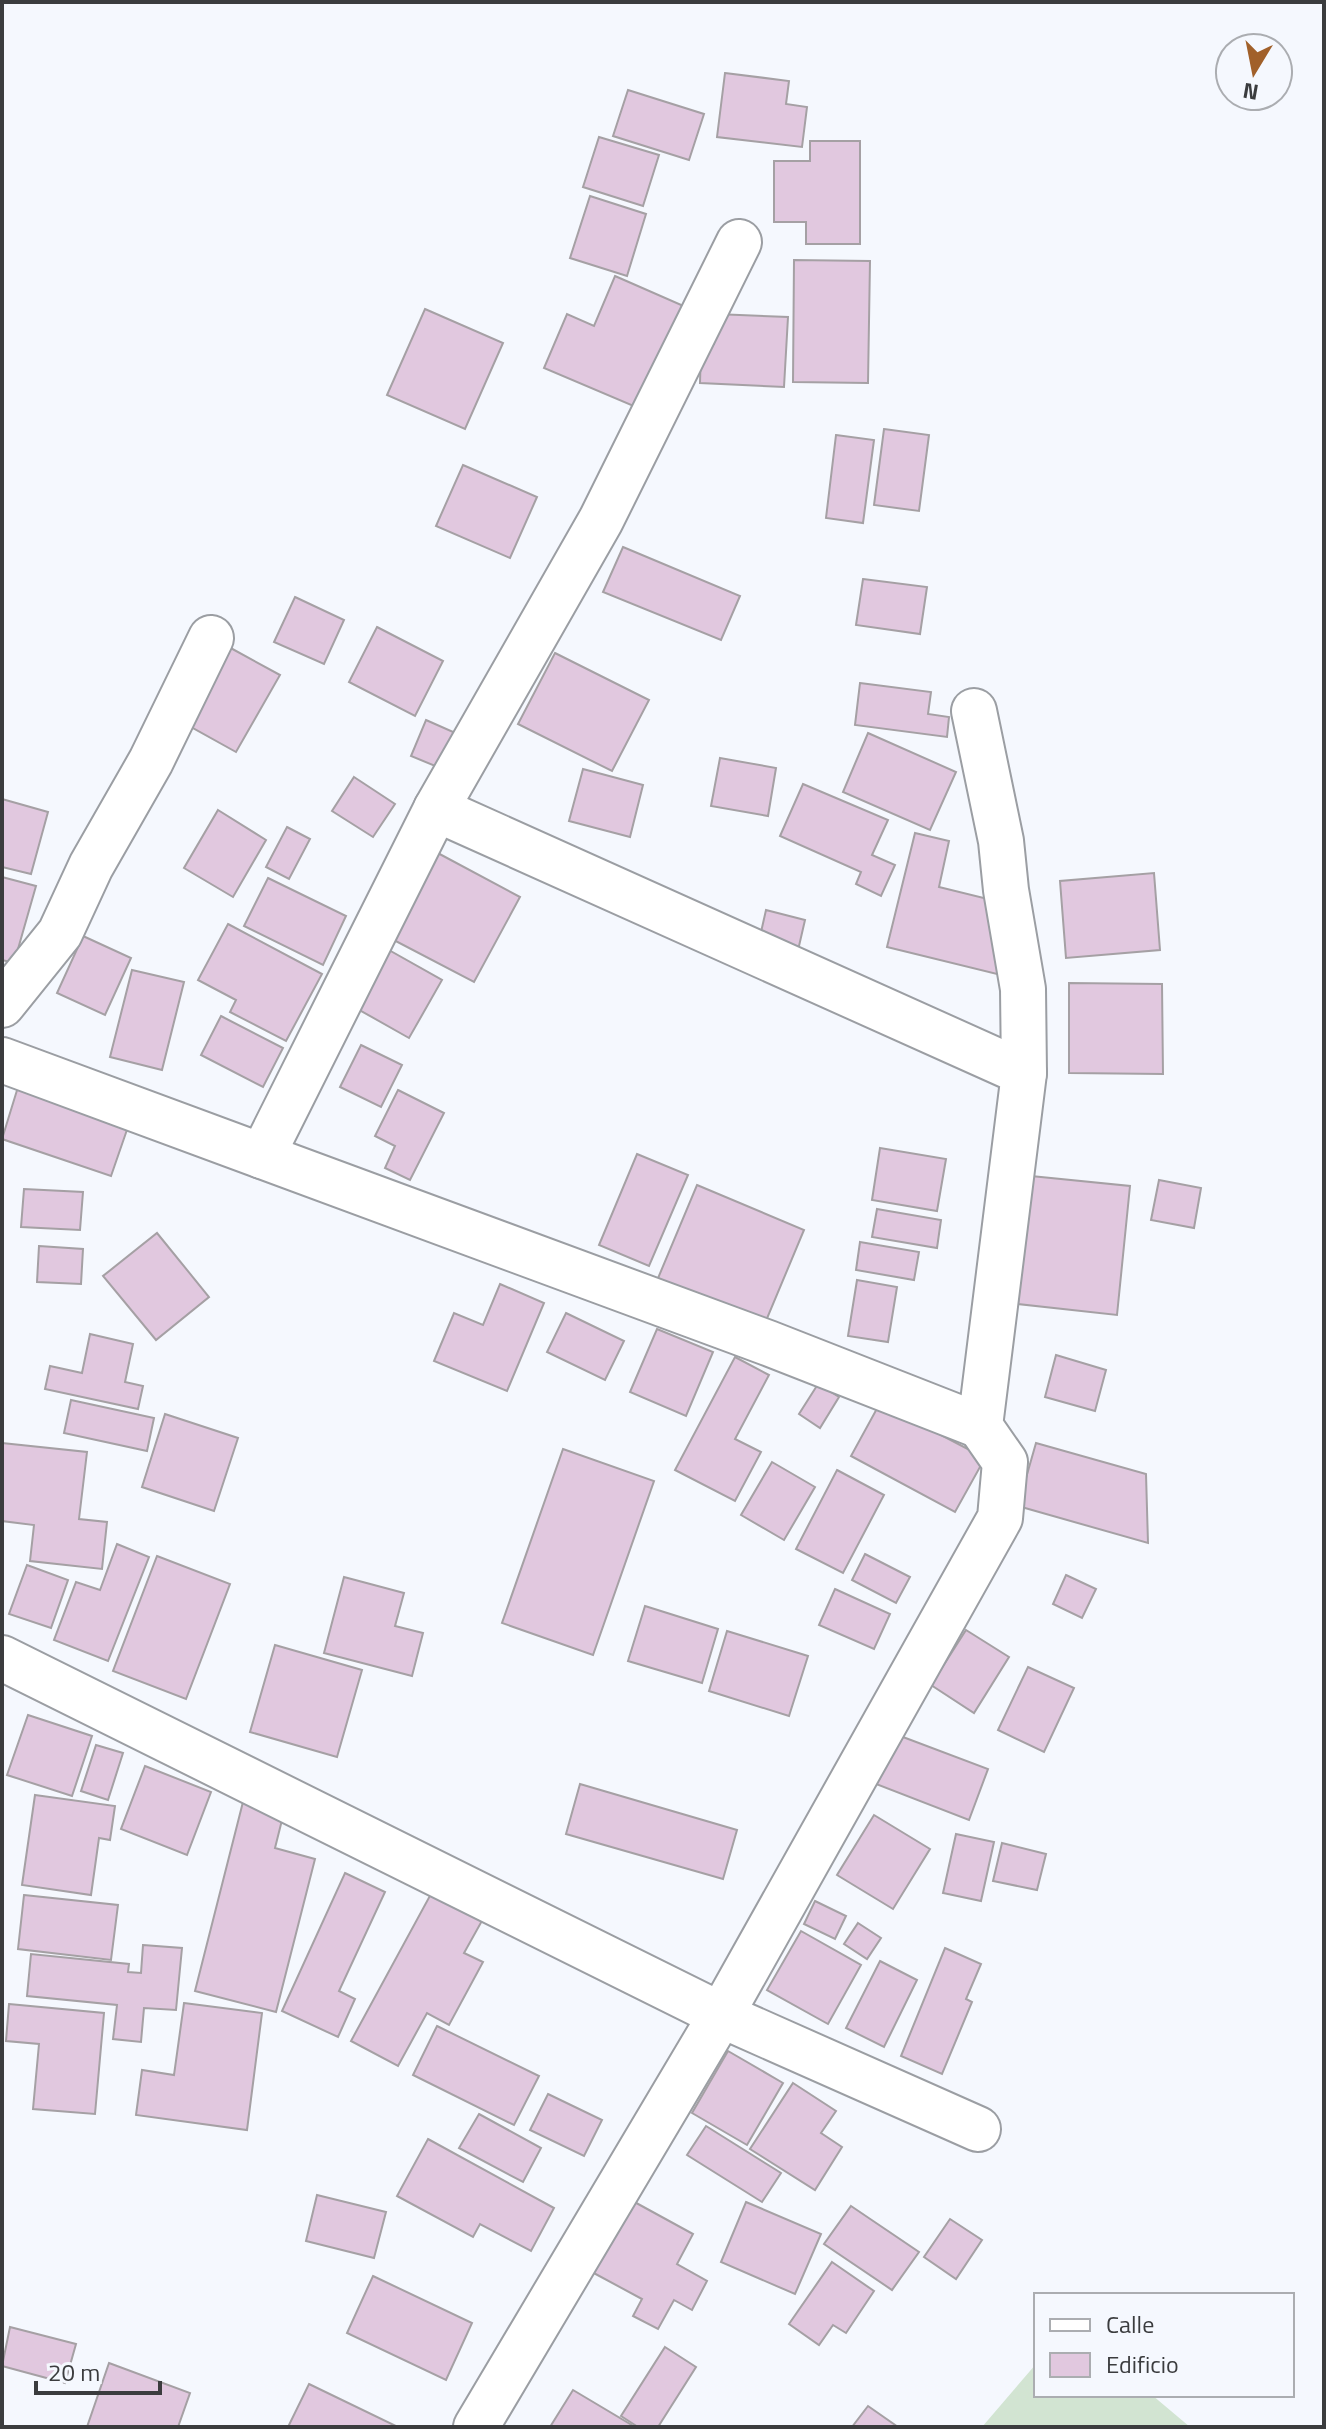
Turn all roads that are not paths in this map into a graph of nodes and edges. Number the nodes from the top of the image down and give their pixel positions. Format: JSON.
{"nodes":[{"id":1,"x":739,"y":242,"type":"dead end"},
{"id":2,"x":211,"y":638,"type":"dead end"},
{"id":3,"x":974,"y":711,"type":"dead end"},
{"id":4,"x":436,"y":809,"type":"junction"},
{"id":5,"x":2,"y":1005,"type":"edge"},
{"id":6,"x":2,"y":1060,"type":"edge"},
{"id":7,"x":1024,"y":1073,"type":"junction"},
{"id":8,"x":262,"y":1156,"type":"junction"},
{"id":9,"x":980,"y":1426,"type":"junction"},
{"id":10,"x":2,"y":1658,"type":"edge"},
{"id":11,"x":721,"y":2015,"type":"junction"},
{"id":12,"x":978,"y":2129,"type":"dead end"},
{"id":13,"x":476,"y":2427,"type":"edge"}],
"edges":[{"from":1,"to":4,"type":"street"},
{"from":2,"to":5,"type":"street"},
{"from":3,"to":7,"type":"street"},
{"from":4,"to":7,"type":"street"},
{"from":4,"to":8,"type":"street"},
{"from":6,"to":8,"type":"street"},
{"from":7,"to":9,"type":"street"},
{"from":8,"to":9,"type":"street"},
{"from":9,"to":11,"type":"street"},
{"from":10,"to":11,"type":"street"},
{"from":11,"to":12,"type":"street"},
{"from":11,"to":13,"type":"street"}]}
